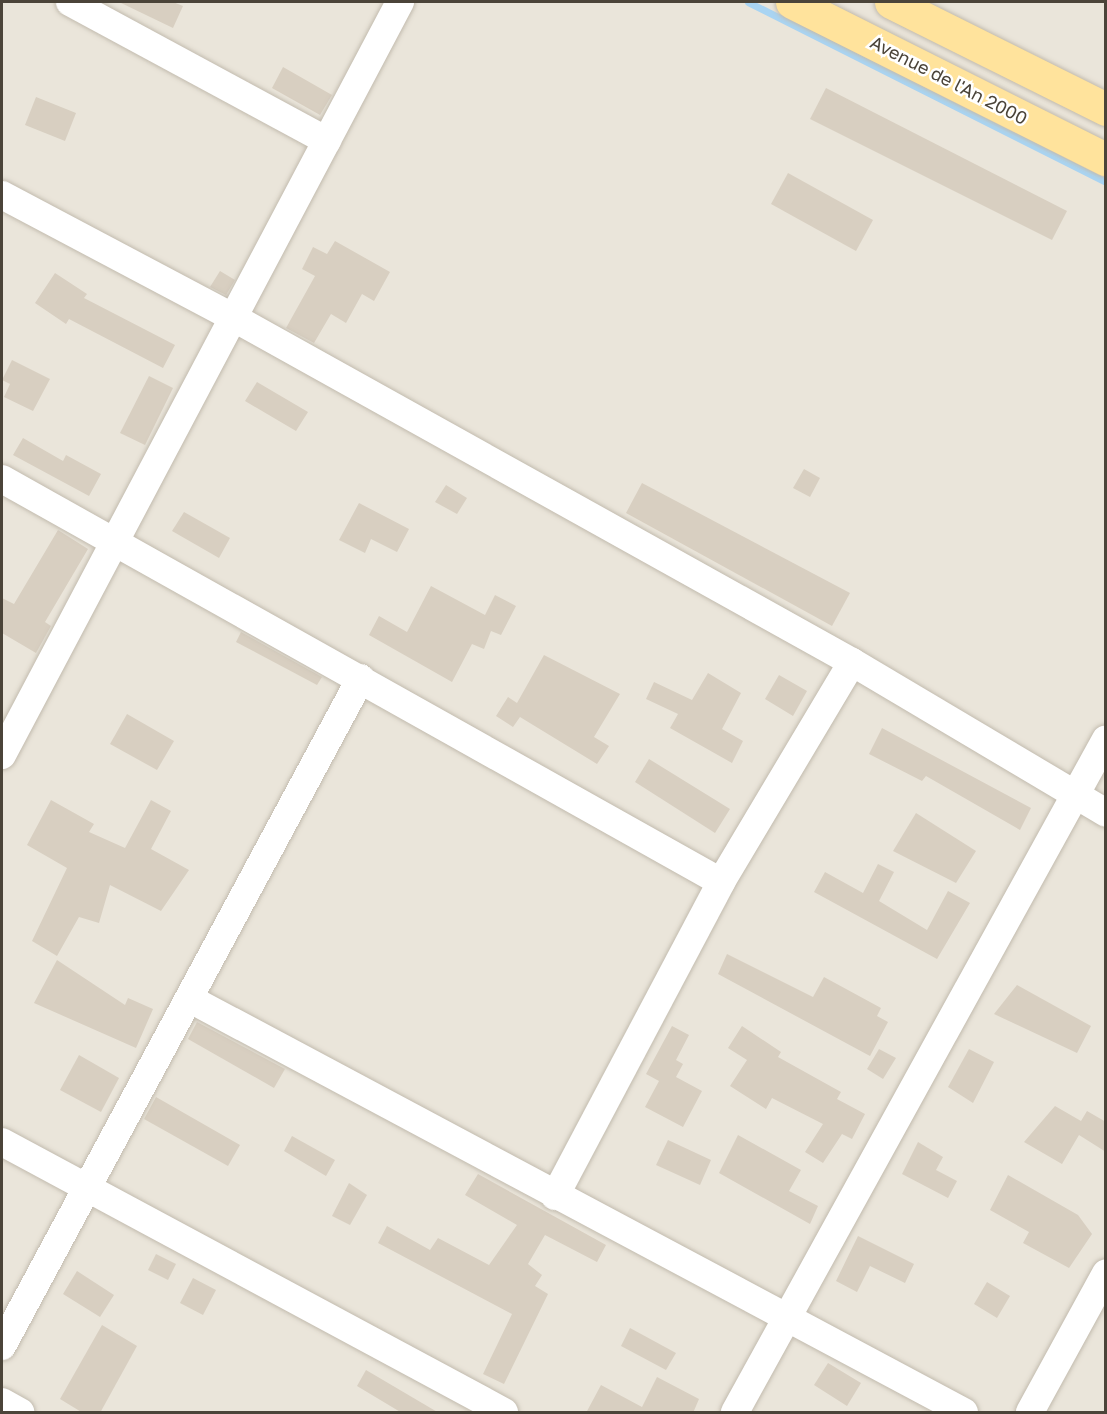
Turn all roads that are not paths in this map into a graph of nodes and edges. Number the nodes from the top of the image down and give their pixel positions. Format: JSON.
{"nodes":[{"id":1,"x":70,"y":2,"type":"edge"},
{"id":2,"x":400,"y":2,"type":"edge"},
{"id":3,"x":891,"y":2,"type":"edge"},
{"id":4,"x":810,"y":6,"type":"edge"},
{"id":5,"x":1106,"y":109,"type":"edge"},
{"id":6,"x":327,"y":141,"type":"junction"},
{"id":7,"x":1106,"y":159,"type":"edge"},
{"id":8,"x":2,"y":195,"type":"edge"},
{"id":9,"x":236,"y":319,"type":"junction"},
{"id":10,"x":2,"y":479,"type":"edge"},
{"id":11,"x":116,"y":540,"type":"junction"},
{"id":12,"x":852,"y":662,"type":"junction"},
{"id":13,"x":361,"y":678,"type":"junction"},
{"id":14,"x":6,"y":737,"type":"edge"},
{"id":15,"x":1106,"y":739,"type":"edge"},
{"id":16,"x":1074,"y":796,"type":"junction"},
{"id":17,"x":1106,"y":813,"type":"edge"},
{"id":18,"x":721,"y":882,"type":"junction"},
{"id":19,"x":192,"y":1000,"type":"junction"},
{"id":20,"x":2,"y":1142,"type":"edge"},
{"id":21,"x":90,"y":1189,"type":"junction"},
{"id":22,"x":555,"y":1196,"type":"junction"},
{"id":23,"x":1106,"y":1273,"type":"edge"},
{"id":24,"x":785,"y":1320,"type":"junction"},
{"id":25,"x":2,"y":1346,"type":"edge"},
{"id":26,"x":2,"y":1402,"type":"edge"},
{"id":27,"x":20,"y":1413,"type":"edge"},
{"id":28,"x":504,"y":1413,"type":"edge"},
{"id":29,"x":735,"y":1413,"type":"edge"},
{"id":30,"x":964,"y":1413,"type":"edge"},
{"id":31,"x":1030,"y":1413,"type":"edge"}],
"edges":[{"from":1,"to":6,"type":"street"},
{"from":2,"to":6,"type":"street"},
{"from":3,"to":5,"type":"main road"},
{"from":4,"to":7,"type":"main road","name":"Avenue de l'An 2000"},
{"from":6,"to":9,"type":"street"},
{"from":8,"to":9,"type":"street"},
{"from":9,"to":11,"type":"street"},
{"from":9,"to":12,"type":"street"},
{"from":10,"to":11,"type":"street"},
{"from":11,"to":13,"type":"street"},
{"from":11,"to":14,"type":"street"},
{"from":12,"to":16,"type":"street"},
{"from":12,"to":18,"type":"street"},
{"from":13,"to":18,"type":"street"},
{"from":13,"to":19,"type":"street"},
{"from":15,"to":16,"type":"street"},
{"from":16,"to":17,"type":"street"},
{"from":16,"to":24,"type":"street"},
{"from":18,"to":22,"type":"street"},
{"from":19,"to":21,"type":"street"},
{"from":19,"to":22,"type":"street"},
{"from":20,"to":21,"type":"street"},
{"from":21,"to":25,"type":"street"},
{"from":21,"to":28,"type":"street"},
{"from":22,"to":24,"type":"street"},
{"from":23,"to":31,"type":"street"},
{"from":24,"to":29,"type":"street"},
{"from":24,"to":30,"type":"street"},
{"from":26,"to":27,"type":"street"}]}
